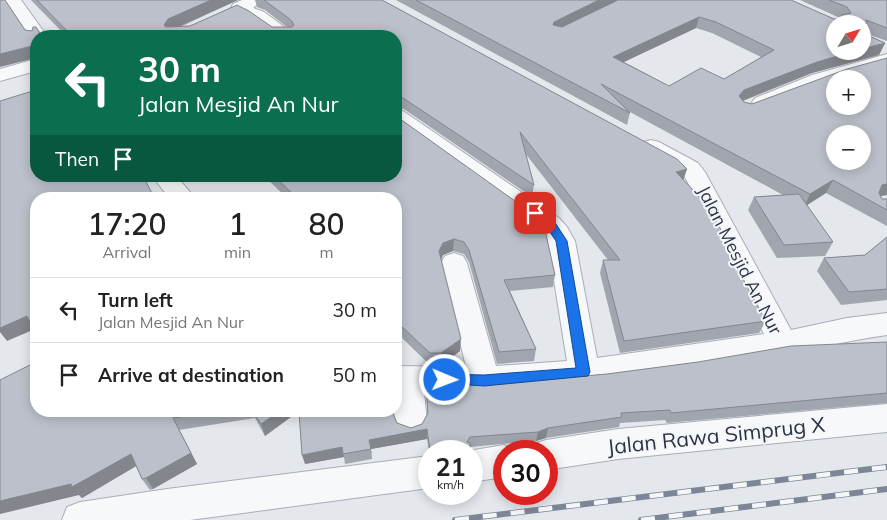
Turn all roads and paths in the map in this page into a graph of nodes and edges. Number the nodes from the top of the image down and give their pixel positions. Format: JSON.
{"nodes":[{"id":1,"x":13,"y":0,"type":"edge"},
{"id":2,"x":255,"y":0,"type":"edge"},
{"id":3,"x":34,"y":30,"type":"edge"},
{"id":4,"x":277,"y":30,"type":"edge"},
{"id":5,"x":884,"y":52,"type":"edge"},
{"id":6,"x":30,"y":67,"type":"edge"},
{"id":7,"x":0,"y":75,"type":"edge"},
{"id":8,"x":747,"y":108,"type":"edge"},
{"id":9,"x":402,"y":119,"type":"edge"},
{"id":10,"x":631,"y":137,"type":"edge"},
{"id":11,"x":168,"y":182,"type":"edge"},
{"id":12,"x":178,"y":192,"type":"edge"},
{"id":13,"x":454,"y":263,"type":"dead end"},
{"id":14,"x":887,"y":324,"type":"edge"},
{"id":15,"x":783,"y":343,"type":"junction"},
{"id":16,"x":584,"y":372,"type":"junction"},
{"id":17,"x":402,"y":379,"type":"edge"},
{"id":18,"x":484,"y":380,"type":"junction"},
{"id":19,"x":887,"y":418,"type":"edge"},
{"id":20,"x":411,"y":422,"type":"dead end"},
{"id":21,"x":558,"y":453,"type":"edge"},
{"id":22,"x":418,"y":474,"type":"edge"},
{"id":23,"x":80,"y":520,"type":"edge"}],
"edges":[{"from":1,"to":3,"type":"street"},
{"from":2,"to":4,"type":"street"},
{"from":5,"to":8,"type":"street"},
{"from":6,"to":7,"type":"street"},
{"from":9,"to":16,"type":"street"},
{"from":10,"to":15,"type":"street","name":"Jalan Mesjid An Nur"},
{"from":11,"to":12,"type":"street"},
{"from":13,"to":18,"type":"street"},
{"from":14,"to":15,"type":"street"},
{"from":15,"to":16,"type":"street","name":"Jalan Mesjid An Nur"},
{"from":16,"to":18,"type":"street","name":"Jalan Mesjid An Nur"},
{"from":17,"to":18,"type":"street","name":"Jalan Mesjid An Nur"},
{"from":17,"to":20,"type":"street"},
{"from":19,"to":21,"type":"street","name":"Jalan Rawa Simprug X"},
{"from":22,"to":23,"type":"street"}]}
